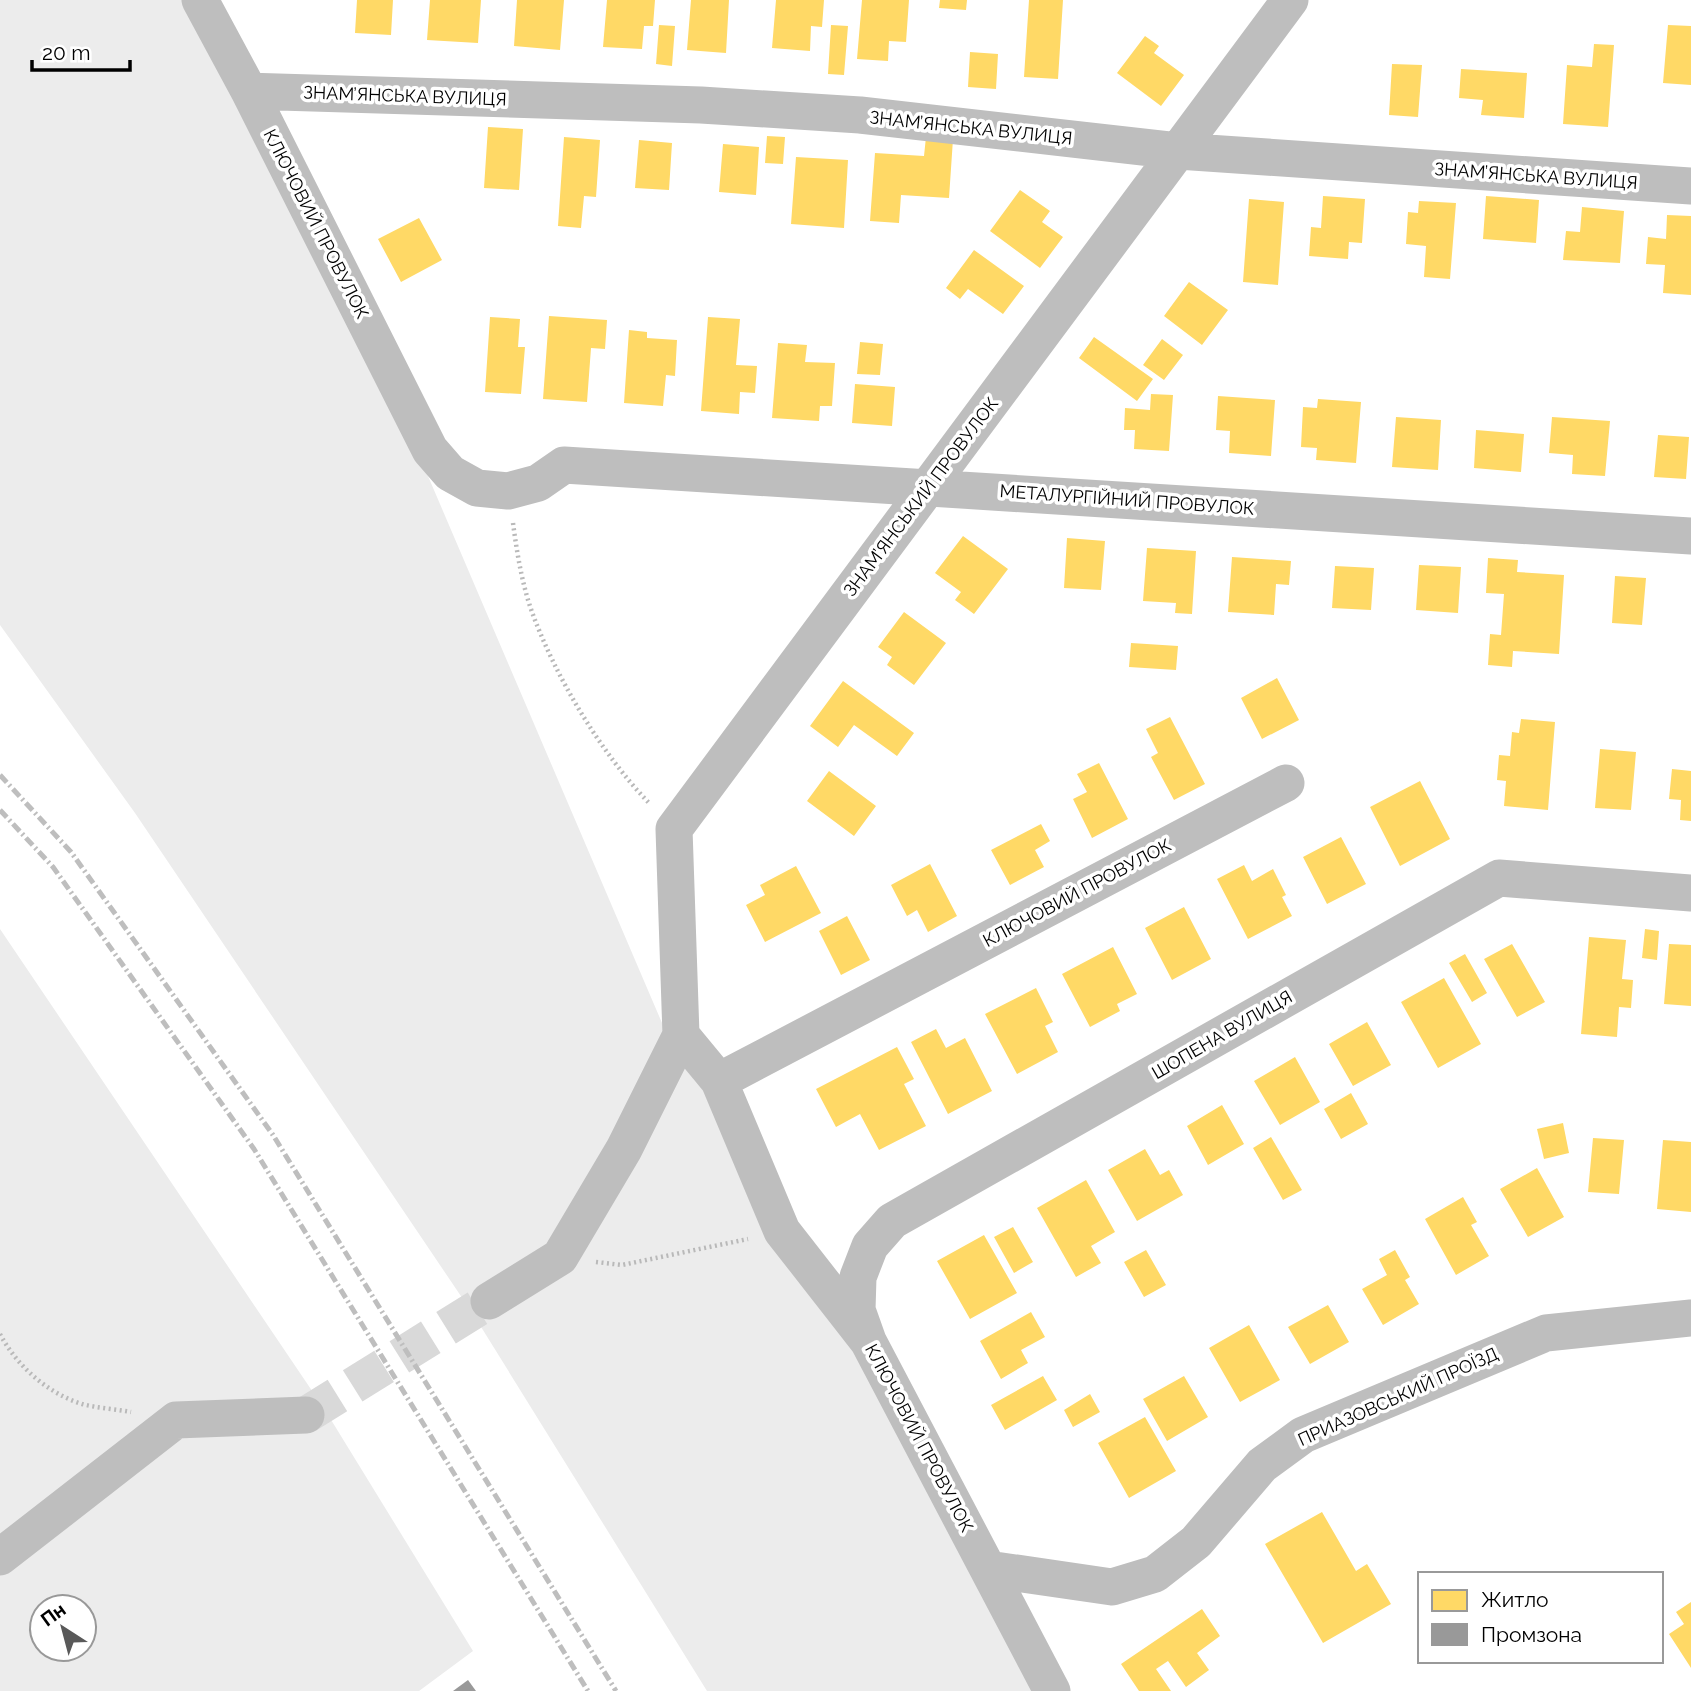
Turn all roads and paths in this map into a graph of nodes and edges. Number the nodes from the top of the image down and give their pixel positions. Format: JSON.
{"nodes":[{"id":1,"x":200,"y":0,"type":"edge"},
{"id":2,"x":1290,"y":0,"type":"edge"},
{"id":3,"x":249,"y":91,"type":"junction"},
{"id":4,"x":1178,"y":151,"type":"junction"},
{"id":5,"x":1691,"y":186,"type":"edge"},
{"id":6,"x":928,"y":487,"type":"junction"},
{"id":7,"x":509,"y":491,"type":"junction"},
{"id":8,"x":1691,"y":536,"type":"edge"},
{"id":9,"x":1286,"y":783,"type":"dead end"},
{"id":10,"x":674,"y":829,"type":"junction"},
{"id":11,"x":1691,"y":893,"type":"edge"},
{"id":12,"x":681,"y":1035,"type":"junction"},
{"id":13,"x":719,"y":1081,"type":"junction"},
{"id":14,"x":782,"y":1231,"type":"junction"},
{"id":15,"x":560,"y":1257,"type":"junction"},
{"id":16,"x":489,"y":1301,"type":"tunnel mouth"},
{"id":17,"x":1691,"y":1318,"type":"edge"},
{"id":18,"x":0,"y":1334,"type":"edge"},
{"id":19,"x":868,"y":1341,"type":"junction"},
{"id":20,"x":306,"y":1415,"type":"tunnel mouth"},
{"id":21,"x":176,"y":1420,"type":"junction"},
{"id":22,"x":0,"y":1557,"type":"edge"},
{"id":23,"x":988,"y":1569,"type":"junction"},
{"id":24,"x":1052,"y":1691,"type":"edge"}],
"edges":[{"from":1,"to":3,"type":"street","name":"КЛЮЧОВИЙ ПРОВУЛОК"},
{"from":2,"to":4,"type":"street","name":"ЗНАМ’ЯНСЬКИЙ ПРОВУЛОК"},
{"from":3,"to":4,"type":"street","name":"ЗНАМ’ЯНСЬКА ВУЛИЦЯ"},
{"from":3,"to":7,"type":"street","name":"КЛЮЧОВИЙ ПРОВУЛОК"},
{"from":4,"to":5,"type":"street","name":"ЗНАМ’ЯНСЬКА ВУЛИЦЯ"},
{"from":4,"to":6,"type":"street","name":"ЗНАМ’ЯНСЬКИЙ ПРОВУЛОК"},
{"from":6,"to":7,"type":"street","name":"МЕТАЛУРГІЙНИЙ ПРОВУЛОК"},
{"from":6,"to":8,"type":"street","name":"МЕТАЛУРГІЙНИЙ ПРОВУЛОК"},
{"from":6,"to":10,"type":"street","name":"ЗНАМ’ЯНСЬКИЙ ПРОВУЛОК"},
{"from":7,"to":10,"type":"path"},
{"from":9,"to":13,"type":"street","name":"КЛЮЧОВИЙ ПРОВУЛОК"},
{"from":10,"to":12,"type":"street"},
{"from":11,"to":19,"type":"street","name":"ШОПЕНА ВУЛИЦЯ"},
{"from":12,"to":13,"type":"street","name":"КЛЮЧОВИЙ ПРОВУЛОК"},
{"from":12,"to":15,"type":"street"},
{"from":13,"to":14,"type":"street","name":"КЛЮЧОВИЙ ПРОВУЛОК"},
{"from":14,"to":15,"type":"path"},
{"from":14,"to":19,"type":"street","name":"КЛЮЧОВИЙ ПРОВУЛОК"},
{"from":15,"to":16,"type":"street"},
{"from":17,"to":23,"type":"street","name":"ПРИАЗОВСЬКИЙ ПРОЇЗД"},
{"from":18,"to":21,"type":"path"},
{"from":19,"to":23,"type":"street","name":"КЛЮЧОВИЙ ПРОВУЛОК"},
{"from":20,"to":21,"type":"street"},
{"from":21,"to":22,"type":"street"},
{"from":23,"to":24,"type":"street","name":"КЛЮЧОВИЙ ПРОВУЛОК"}]}
